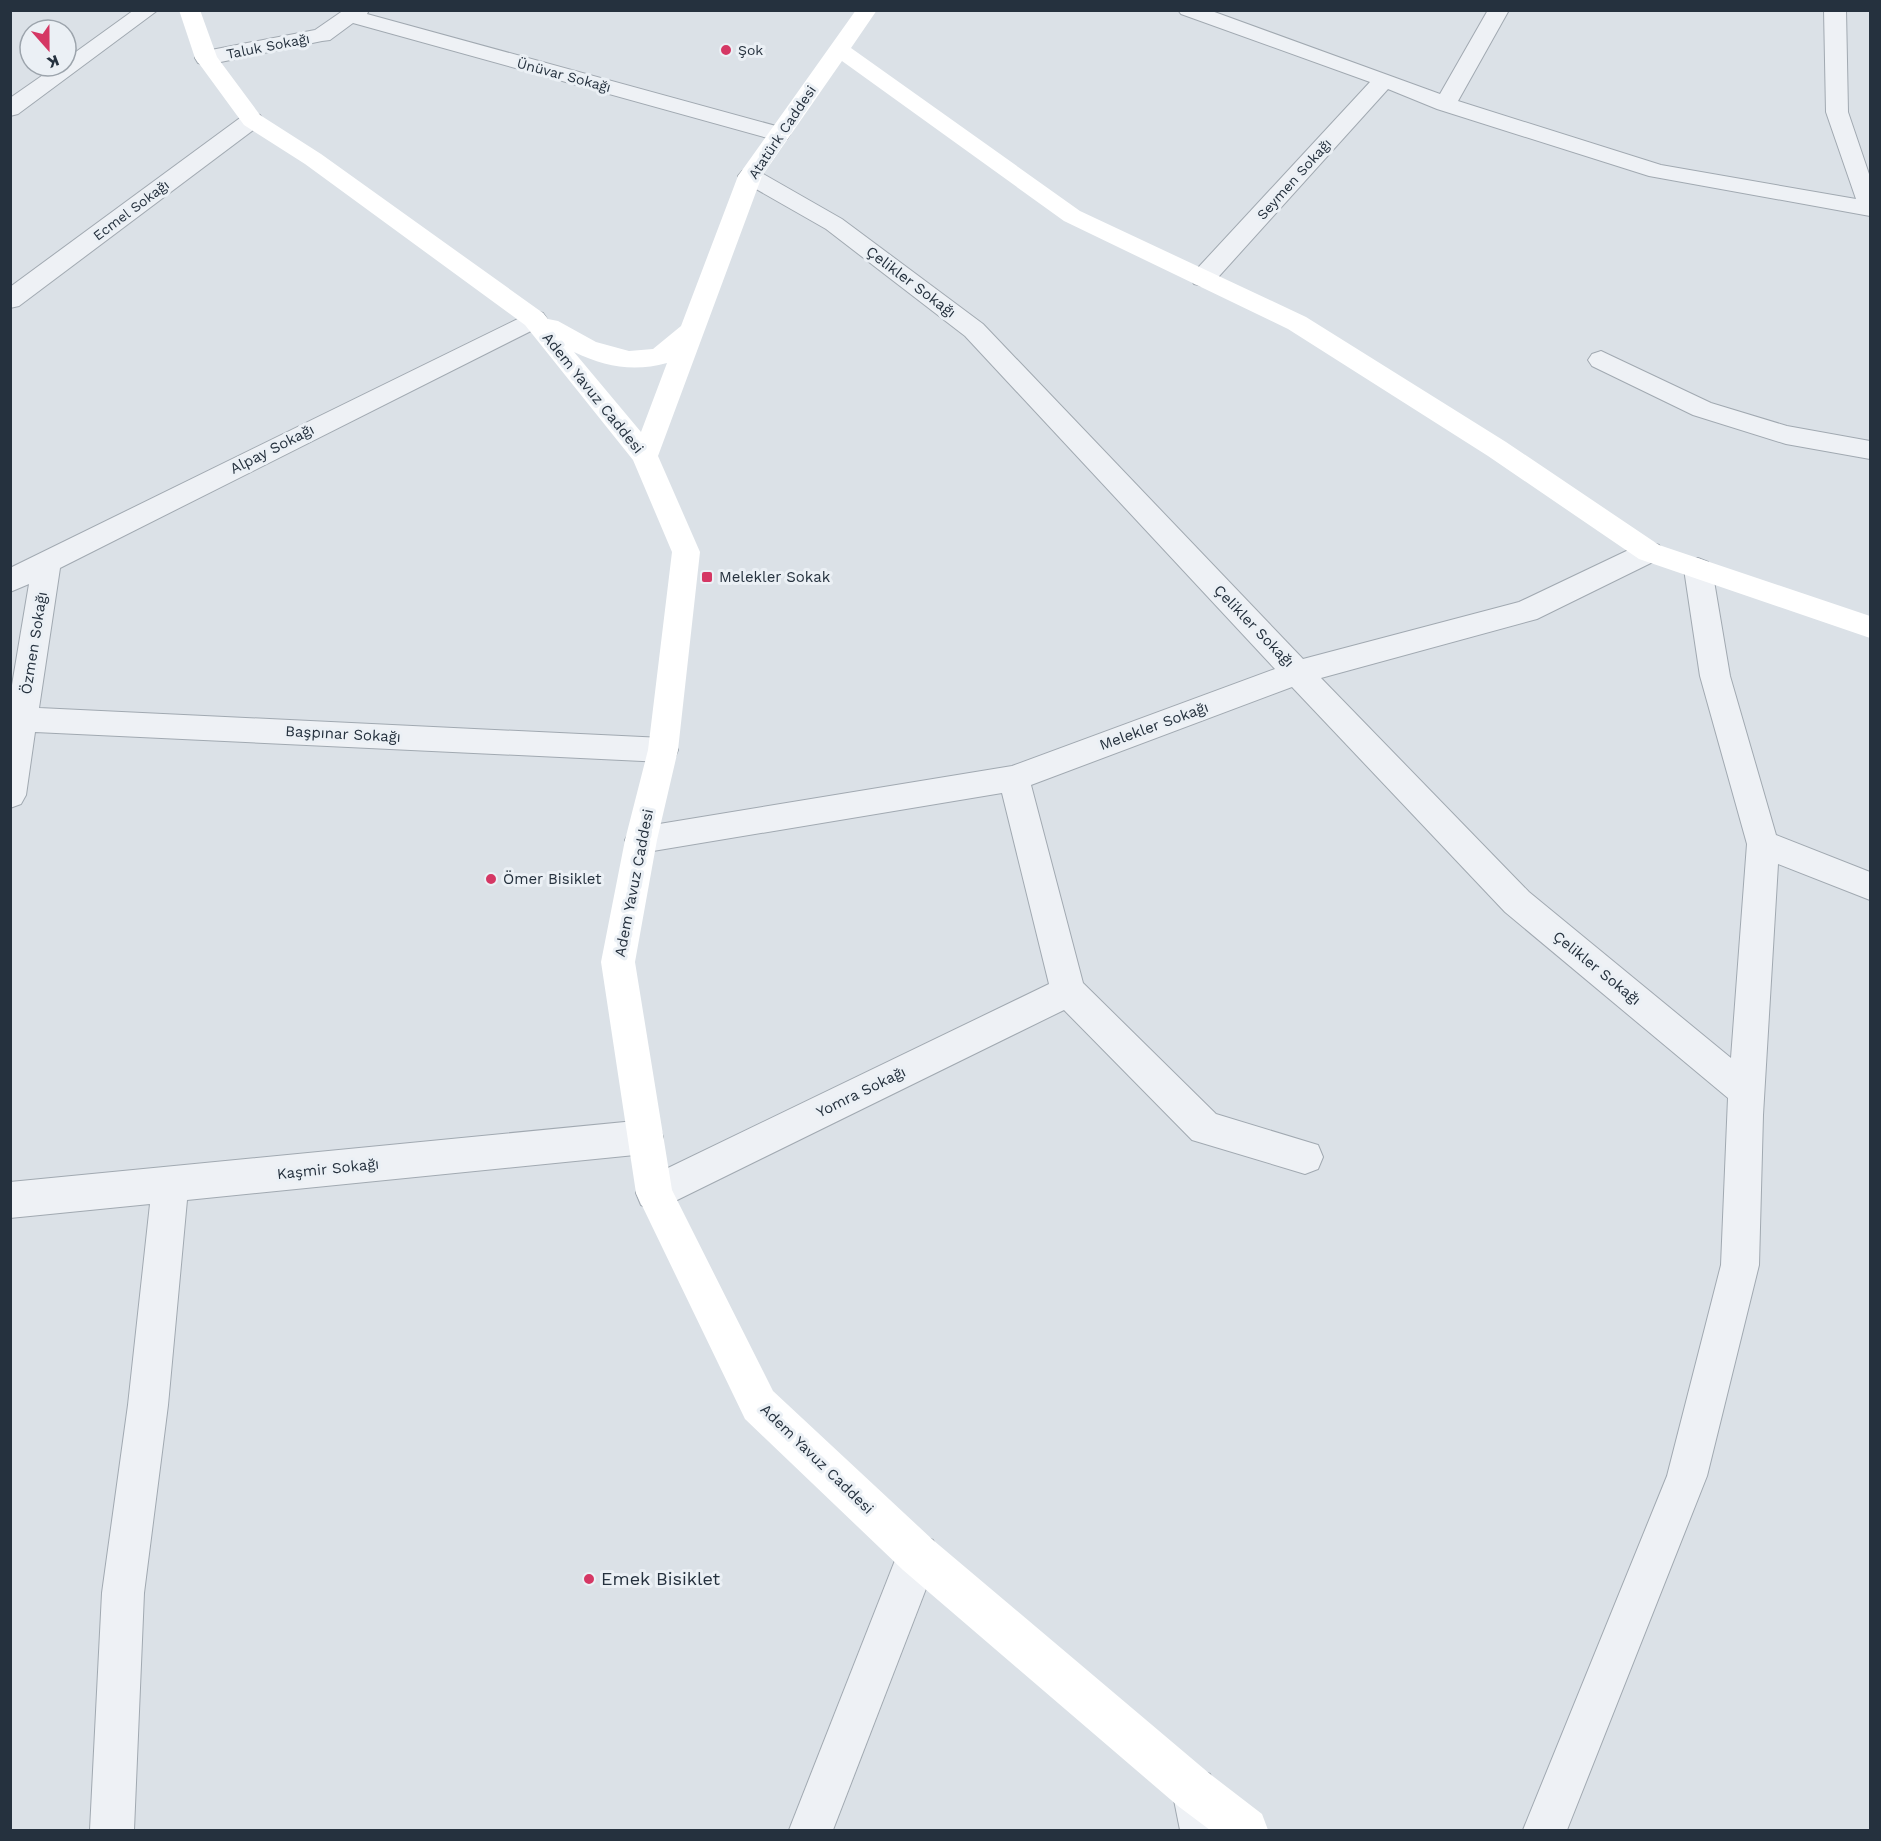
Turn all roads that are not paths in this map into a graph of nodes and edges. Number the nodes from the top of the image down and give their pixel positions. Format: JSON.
{"nodes":[{"id":1,"x":148,"y":10,"type":"edge"},
{"id":2,"x":189,"y":10,"type":"edge"},
{"id":3,"x":867,"y":10,"type":"edge"},
{"id":4,"x":1188,"y":10,"type":"edge"},
{"id":5,"x":1499,"y":10,"type":"edge"},
{"id":6,"x":1835,"y":10,"type":"edge"},
{"id":7,"x":354,"y":13,"type":"edge"},
{"id":8,"x":839,"y":49,"type":"junction"},
{"id":9,"x":206,"y":58,"type":"junction"},
{"id":10,"x":1384,"y":80,"type":"junction"},
{"id":11,"x":1445,"y":104,"type":"junction"},
{"id":12,"x":12,"y":106,"type":"edge"},
{"id":13,"x":252,"y":120,"type":"junction"},
{"id":14,"x":779,"y":134,"type":"junction"},
{"id":15,"x":750,"y":176,"type":"junction"},
{"id":16,"x":1870,"y":207,"type":"edge"},
{"id":17,"x":1203,"y":278,"type":"junction"},
{"id":18,"x":10,"y":300,"type":"edge"},
{"id":19,"x":534,"y":319,"type":"junction"},
{"id":20,"x":691,"y":331,"type":"junction"},
{"id":21,"x":1602,"y":360,"type":"dead end"},
{"id":22,"x":1870,"y":450,"type":"edge"},
{"id":23,"x":645,"y":456,"type":"junction"},
{"id":24,"x":1649,"y":552,"type":"junction"},
{"id":25,"x":47,"y":562,"type":"junction"},
{"id":26,"x":1698,"y":569,"type":"junction"},
{"id":27,"x":10,"y":581,"type":"edge"},
{"id":28,"x":1870,"y":627,"type":"edge"},
{"id":29,"x":1299,"y":672,"type":"junction"},
{"id":30,"x":22,"y":719,"type":"junction"},
{"id":31,"x":663,"y":750,"type":"junction"},
{"id":32,"x":1014,"y":778,"type":"junction"},
{"id":33,"x":10,"y":795,"type":"edge"},
{"id":34,"x":641,"y":840,"type":"junction"},
{"id":35,"x":1763,"y":844,"type":"junction"},
{"id":36,"x":1870,"y":885,"type":"edge"},
{"id":37,"x":1068,"y":991,"type":"junction"},
{"id":38,"x":1747,"y":1092,"type":"junction"},
{"id":39,"x":645,"y":1137,"type":"junction"},
{"id":40,"x":1305,"y":1156,"type":"dead end"},
{"id":41,"x":170,"y":1185,"type":"junction"},
{"id":42,"x":654,"y":1193,"type":"junction"},
{"id":43,"x":10,"y":1200,"type":"edge"},
{"id":44,"x":918,"y":1555,"type":"junction"},
{"id":45,"x":1198,"y":1810,"type":"edge"},
{"id":46,"x":112,"y":1830,"type":"edge"},
{"id":47,"x":811,"y":1830,"type":"edge"},
{"id":48,"x":1246,"y":1830,"type":"edge"},
{"id":49,"x":1545,"y":1830,"type":"edge"}],
"edges":[{"from":1,"to":12,"type":"street"},
{"from":2,"to":9,"type":"main road","name":"Adem Yavuz Caddesi"},
{"from":3,"to":8,"type":"main road","name":"Atatürk Caddesi"},
{"from":4,"to":10,"type":"street"},
{"from":5,"to":11,"type":"street"},
{"from":6,"to":16,"type":"street"},
{"from":7,"to":9,"type":"street","name":"Taluk Sokağı"},
{"from":7,"to":14,"type":"street","name":"Ünüvar Sokağı"},
{"from":8,"to":14,"type":"main road","name":"Atatürk Caddesi"},
{"from":8,"to":17,"type":"main road"},
{"from":9,"to":13,"type":"main road","name":"Adem Yavuz Caddesi"},
{"from":10,"to":11,"type":"street"},
{"from":10,"to":17,"type":"street","name":"Seymen Sokağı"},
{"from":11,"to":16,"type":"street"},
{"from":13,"to":18,"type":"street","name":"Ecmel Sokağı"},
{"from":13,"to":19,"type":"main road","name":"Adem Yavuz Caddesi"},
{"from":14,"to":15,"type":"main road","name":"Atatürk Caddesi"},
{"from":15,"to":20,"type":"main road","name":"Atatürk Caddesi"},
{"from":15,"to":29,"type":"street","name":"Çelikler Sokağı"},
{"from":17,"to":24,"type":"main road"},
{"from":19,"to":20,"type":"main road"},
{"from":19,"to":23,"type":"main road","name":"Adem Yavuz Caddesi"},
{"from":19,"to":25,"type":"street","name":"Alpay Sokağı"},
{"from":20,"to":23,"type":"main road","name":"Atatürk Caddesi"},
{"from":21,"to":22,"type":"street"},
{"from":23,"to":31,"type":"main road","name":"Adem Yavuz Caddesi"},
{"from":24,"to":26,"type":"main road"},
{"from":24,"to":29,"type":"street","name":"Melekler Sokağı"},
{"from":25,"to":27,"type":"street","name":"Alpay Sokağı"},
{"from":25,"to":30,"type":"street","name":"Özmen Sokağı"},
{"from":26,"to":28,"type":"main road"},
{"from":26,"to":35,"type":"street"},
{"from":29,"to":32,"type":"street","name":"Melekler Sokağı"},
{"from":29,"to":38,"type":"street","name":"Çelikler Sokağı"},
{"from":30,"to":31,"type":"street","name":"Başpınar Sokağı"},
{"from":30,"to":33,"type":"street","name":"Özmen Sokağı"},
{"from":31,"to":34,"type":"main road","name":"Adem Yavuz Caddesi"},
{"from":32,"to":34,"type":"street","name":"Melekler Sokağı"},
{"from":32,"to":37,"type":"street"},
{"from":34,"to":39,"type":"main road","name":"Adem Yavuz Caddesi"},
{"from":35,"to":36,"type":"street"},
{"from":35,"to":38,"type":"street"},
{"from":37,"to":40,"type":"street"},
{"from":37,"to":42,"type":"street","name":"Yomra Sokağı"},
{"from":38,"to":49,"type":"street"},
{"from":39,"to":41,"type":"street","name":"Kaşmir Sokağı"},
{"from":39,"to":42,"type":"main road","name":"Adem Yavuz Caddesi"},
{"from":41,"to":43,"type":"street","name":"Kaşmir Sokağı"},
{"from":41,"to":46,"type":"street"},
{"from":42,"to":44,"type":"main road","name":"Adem Yavuz Caddesi"},
{"from":44,"to":45,"type":"main road","name":"Adem Yavuz Caddesi"},
{"from":44,"to":47,"type":"street"},
{"from":45,"to":48,"type":"main road","name":"Adem Yavuz Caddesi"}]}
